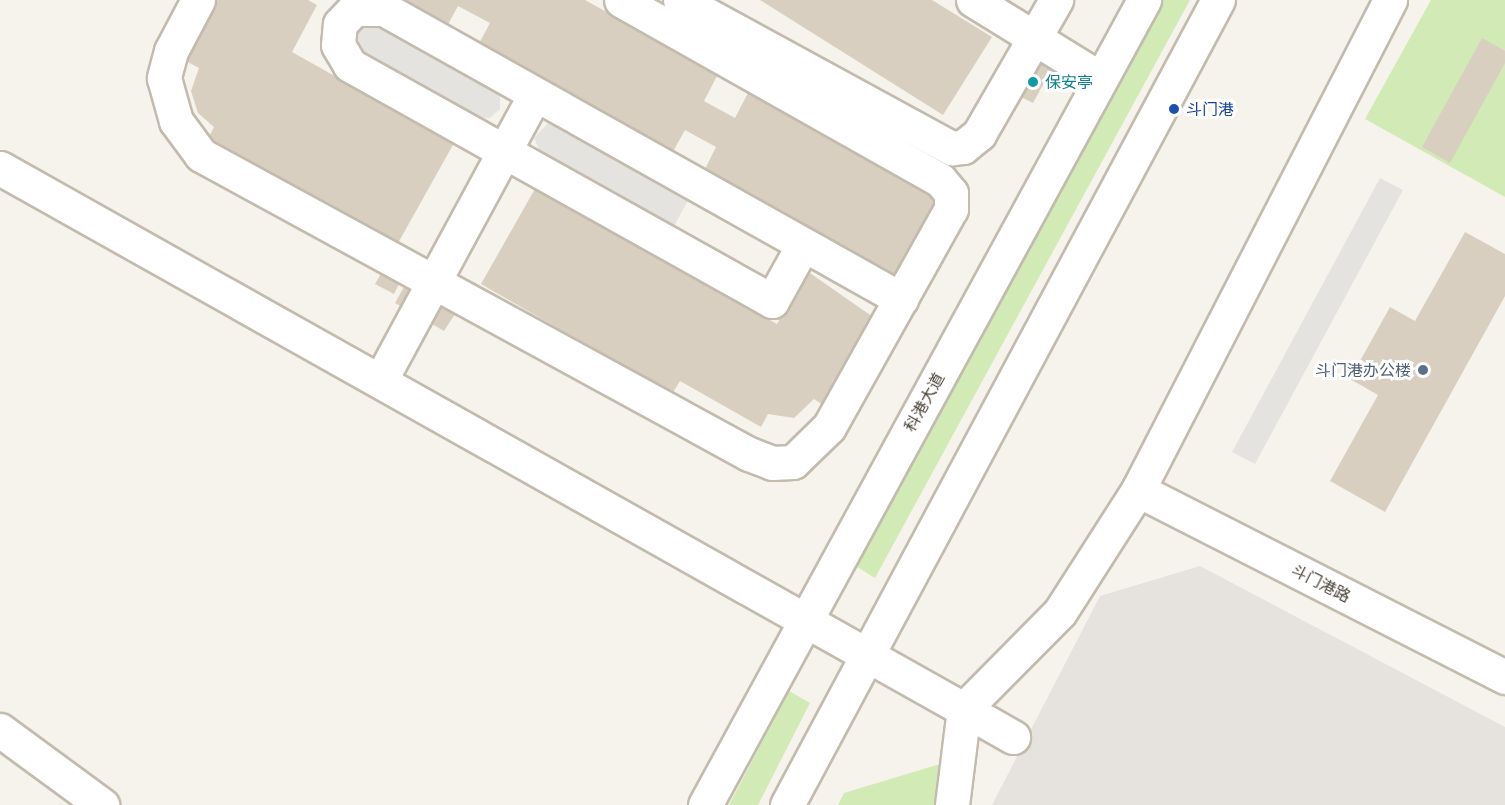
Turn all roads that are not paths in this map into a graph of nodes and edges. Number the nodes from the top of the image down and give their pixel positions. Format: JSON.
{"nodes":[{"id":1,"x":198,"y":0,"type":"edge"},
{"id":2,"x":621,"y":0,"type":"edge"},
{"id":3,"x":680,"y":0,"type":"edge"},
{"id":4,"x":973,"y":0,"type":"edge"},
{"id":5,"x":1056,"y":0,"type":"edge"},
{"id":6,"x":1144,"y":0,"type":"edge"},
{"id":7,"x":1218,"y":0,"type":"edge"},
{"id":8,"x":1390,"y":0,"type":"edge"},
{"id":9,"x":1035,"y":38,"type":"junction"},
{"id":10,"x":1101,"y":79,"type":"junction"},
{"id":11,"x":535,"y":94,"type":"junction"},
{"id":12,"x":504,"y":151,"type":"junction"},
{"id":13,"x":0,"y":168,"type":"edge"},
{"id":14,"x":803,"y":244,"type":"junction"},
{"id":15,"x":434,"y":282,"type":"junction"},
{"id":16,"x":901,"y":299,"type":"junction"},
{"id":17,"x":380,"y":381,"type":"junction"},
{"id":18,"x":1138,"y":489,"type":"junction"},
{"id":19,"x":804,"y":620,"type":"junction"},
{"id":20,"x":867,"y":655,"type":"junction"},
{"id":21,"x":1505,"y":677,"type":"edge"},
{"id":22,"x":964,"y":710,"type":"junction"},
{"id":23,"x":0,"y":730,"type":"edge"},
{"id":24,"x":1013,"y":737,"type":"dead end"},
{"id":25,"x":102,"y":805,"type":"edge"},
{"id":26,"x":705,"y":805,"type":"edge"},
{"id":27,"x":788,"y":805,"type":"edge"},
{"id":28,"x":952,"y":805,"type":"edge"}],
"edges":[{"from":1,"to":15,"type":"street"},
{"from":2,"to":16,"type":"street"},
{"from":3,"to":9,"type":"street"},
{"from":4,"to":9,"type":"street"},
{"from":5,"to":9,"type":"street"},
{"from":6,"to":10,"type":"street","name":"科港大道"},
{"from":7,"to":20,"type":"street"},
{"from":8,"to":18,"type":"street"},
{"from":9,"to":10,"type":"street"},
{"from":10,"to":19,"type":"street","name":"科港大道"},
{"from":11,"to":12,"type":"street"},
{"from":11,"to":12,"type":"street"},
{"from":11,"to":14,"type":"street"},
{"from":12,"to":14,"type":"street"},
{"from":12,"to":15,"type":"street"},
{"from":13,"to":17,"type":"street"},
{"from":14,"to":16,"type":"street"},
{"from":15,"to":16,"type":"street"},
{"from":15,"to":17,"type":"street"},
{"from":17,"to":19,"type":"street"},
{"from":18,"to":21,"type":"street","name":"斗门港路"},
{"from":18,"to":22,"type":"street"},
{"from":19,"to":20,"type":"street"},
{"from":19,"to":26,"type":"street","name":"科港大道"},
{"from":20,"to":22,"type":"street"},
{"from":20,"to":27,"type":"street"},
{"from":22,"to":24,"type":"street"},
{"from":22,"to":28,"type":"street"},
{"from":23,"to":25,"type":"street"}]}
